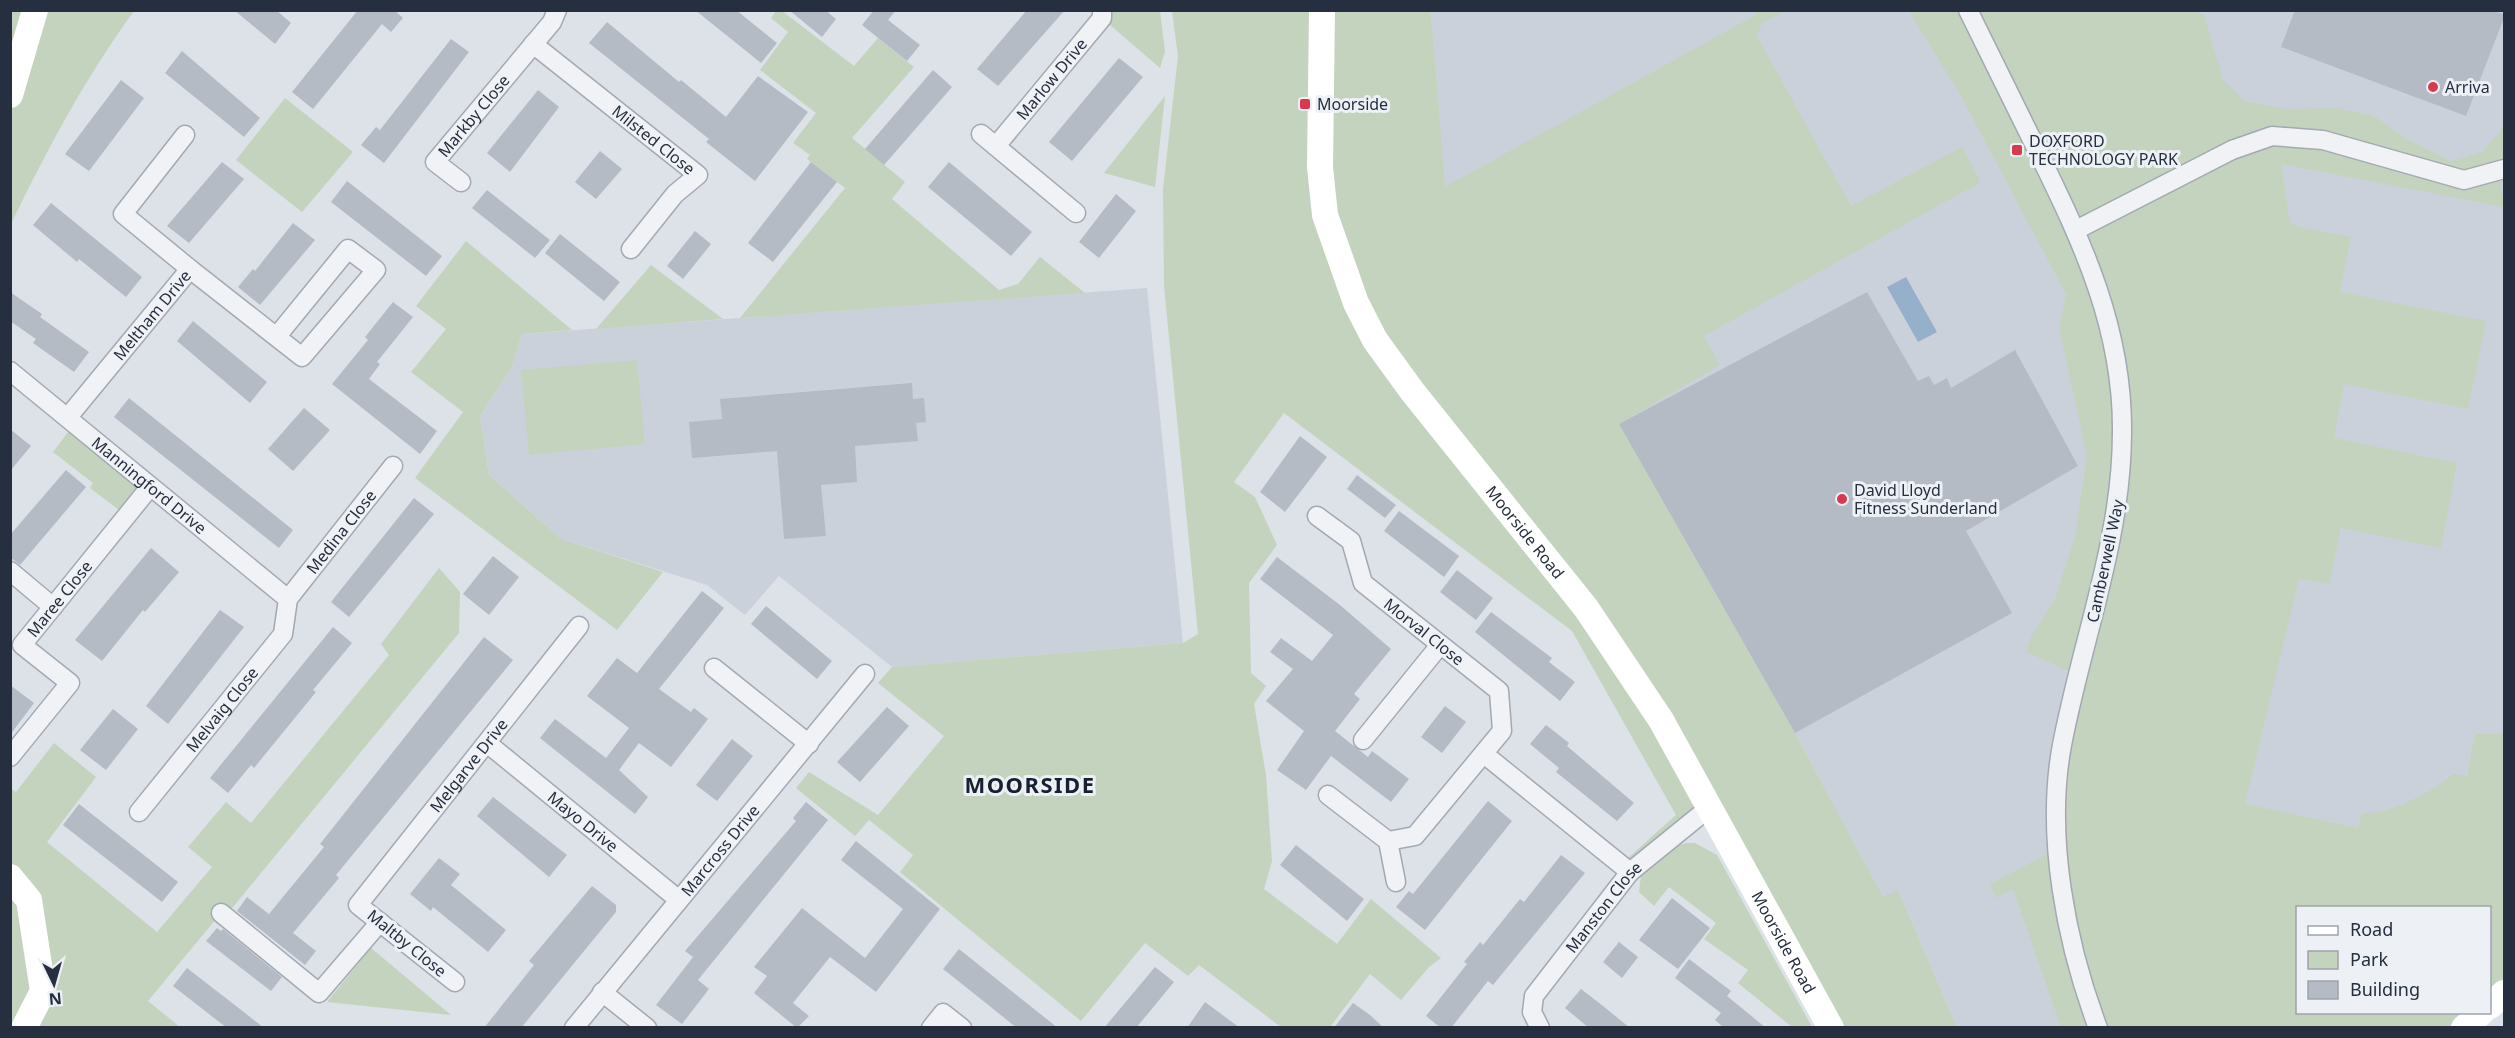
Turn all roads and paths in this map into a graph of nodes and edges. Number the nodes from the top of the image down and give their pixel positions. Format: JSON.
{"nodes":[{"id":1,"x":35,"y":10,"type":"edge"},
{"id":2,"x":557,"y":10,"type":"edge"},
{"id":3,"x":1102,"y":10,"type":"edge"},
{"id":4,"x":1322,"y":10,"type":"edge"},
{"id":5,"x":1968,"y":10,"type":"edge"},
{"id":6,"x":533,"y":44,"type":"junction"},
{"id":7,"x":10,"y":95,"type":"edge"},
{"id":8,"x":185,"y":135,"type":"dead end"},
{"id":9,"x":2505,"y":169,"type":"edge"},
{"id":10,"x":461,"y":182,"type":"dead end"},
{"id":11,"x":1076,"y":213,"type":"dead end"},
{"id":12,"x":2076,"y":230,"type":"junction"},
{"id":13,"x":631,"y":249,"type":"dead end"},
{"id":14,"x":190,"y":269,"type":"junction"},
{"id":15,"x":277,"y":336,"type":"junction"},
{"id":16,"x":10,"y":371,"type":"edge"},
{"id":17,"x":68,"y":417,"type":"junction"},
{"id":18,"x":393,"y":466,"type":"dead end"},
{"id":19,"x":150,"y":487,"type":"junction"},
{"id":20,"x":1317,"y":516,"type":"dead end"},
{"id":21,"x":10,"y":571,"type":"edge"},
{"id":22,"x":288,"y":599,"type":"junction"},
{"id":23,"x":53,"y":607,"type":"junction"},
{"id":24,"x":579,"y":626,"type":"dead end"},
{"id":25,"x":1440,"y":645,"type":"junction"},
{"id":26,"x":714,"y":668,"type":"dead end"},
{"id":27,"x":865,"y":674,"type":"dead end"},
{"id":28,"x":1363,"y":740,"type":"dead end"},
{"id":29,"x":487,"y":743,"type":"junction"},
{"id":30,"x":809,"y":744,"type":"junction"},
{"id":31,"x":1484,"y":754,"type":"junction"},
{"id":32,"x":10,"y":758,"type":"edge"},
{"id":33,"x":1328,"y":795,"type":"dead end"},
{"id":34,"x":1710,"y":807,"type":"junction"},
{"id":35,"x":138,"y":812,"type":"dead end"},
{"id":36,"x":1388,"y":841,"type":"junction"},
{"id":37,"x":1630,"y":873,"type":"junction"},
{"id":38,"x":10,"y":877,"type":"edge"},
{"id":39,"x":1395,"y":882,"type":"dead end"},
{"id":40,"x":679,"y":900,"type":"junction"},
{"id":41,"x":358,"y":904,"type":"joint"},
{"id":42,"x":221,"y":913,"type":"dead end"},
{"id":43,"x":380,"y":922,"type":"junction"},
{"id":44,"x":454,"y":982,"type":"dead end"},
{"id":45,"x":603,"y":992,"type":"junction"},
{"id":46,"x":2505,"y":993,"type":"edge"},
{"id":47,"x":2491,"y":1005,"type":"edge"},
{"id":48,"x":2480,"y":1014,"type":"edge"},
{"id":49,"x":24,"y":1028,"type":"edge"},
{"id":50,"x":574,"y":1028,"type":"edge"},
{"id":51,"x":647,"y":1028,"type":"edge"},
{"id":52,"x":931,"y":1028,"type":"edge"},
{"id":53,"x":962,"y":1028,"type":"edge"},
{"id":54,"x":1540,"y":1028,"type":"edge"},
{"id":55,"x":1831,"y":1028,"type":"edge"},
{"id":56,"x":2098,"y":1028,"type":"edge"},
{"id":57,"x":2464,"y":1028,"type":"edge"}],
"edges":[{"from":1,"to":7,"type":"street"},
{"from":2,"to":6,"type":"street"},
{"from":3,"to":11,"type":"street","name":"Marlow Drive"},
{"from":4,"to":34,"type":"street","name":"Moorside Road"},
{"from":5,"to":12,"type":"street","name":"Camberwell Way"},
{"from":6,"to":10,"type":"street","name":"Markby Close"},
{"from":6,"to":13,"type":"street","name":"Milsted Close"},
{"from":8,"to":14,"type":"street"},
{"from":9,"to":12,"type":"street"},
{"from":12,"to":56,"type":"street","name":"Camberwell Way"},
{"from":14,"to":15,"type":"street","name":"Meltham Drive"},
{"from":14,"to":17,"type":"street","name":"Meltham Drive"},
{"from":15,"to":15,"type":"street","name":"Meltham Drive"},
{"from":16,"to":17,"type":"street","name":"Manningford Drive"},
{"from":17,"to":19,"type":"street","name":"Manningford Drive"},
{"from":18,"to":22,"type":"street","name":"Medina Close"},
{"from":19,"to":22,"type":"street","name":"Manningford Drive"},
{"from":19,"to":23,"type":"street","name":"Maree Close"},
{"from":20,"to":25,"type":"street","name":"Morval Close"},
{"from":21,"to":23,"type":"street"},
{"from":22,"to":35,"type":"street","name":"Melvaig Close"},
{"from":23,"to":32,"type":"street","name":"Maree Close"},
{"from":24,"to":29,"type":"street","name":"Melgarve Drive"},
{"from":25,"to":28,"type":"street"},
{"from":25,"to":31,"type":"street","name":"Morval Close"},
{"from":26,"to":30,"type":"street"},
{"from":27,"to":30,"type":"street","name":"Marcross Drive"},
{"from":29,"to":40,"type":"street","name":"Mayo Drive"},
{"from":29,"to":41,"type":"street","name":"Melgarve Drive"},
{"from":30,"to":40,"type":"street","name":"Marcross Drive"},
{"from":31,"to":36,"type":"street","name":"Morval Close"},
{"from":31,"to":37,"type":"street"},
{"from":33,"to":36,"type":"street"},
{"from":34,"to":37,"type":"street","name":"Manston Close"},
{"from":34,"to":55,"type":"street","name":"Moorside Road"},
{"from":36,"to":39,"type":"street"},
{"from":37,"to":54,"type":"street","name":"Manston Close"},
{"from":38,"to":49,"type":"street"},
{"from":40,"to":45,"type":"street","name":"Marcross Drive"},
{"from":41,"to":43,"type":"street","name":"Maltby Close"},
{"from":42,"to":43,"type":"street"},
{"from":43,"to":44,"type":"street","name":"Maltby Close"},
{"from":45,"to":50,"type":"street","name":"Marcross Drive"},
{"from":45,"to":51,"type":"street"},
{"from":46,"to":47,"type":"street"},
{"from":48,"to":57,"type":"street"},
{"from":52,"to":53,"type":"street"}]}
